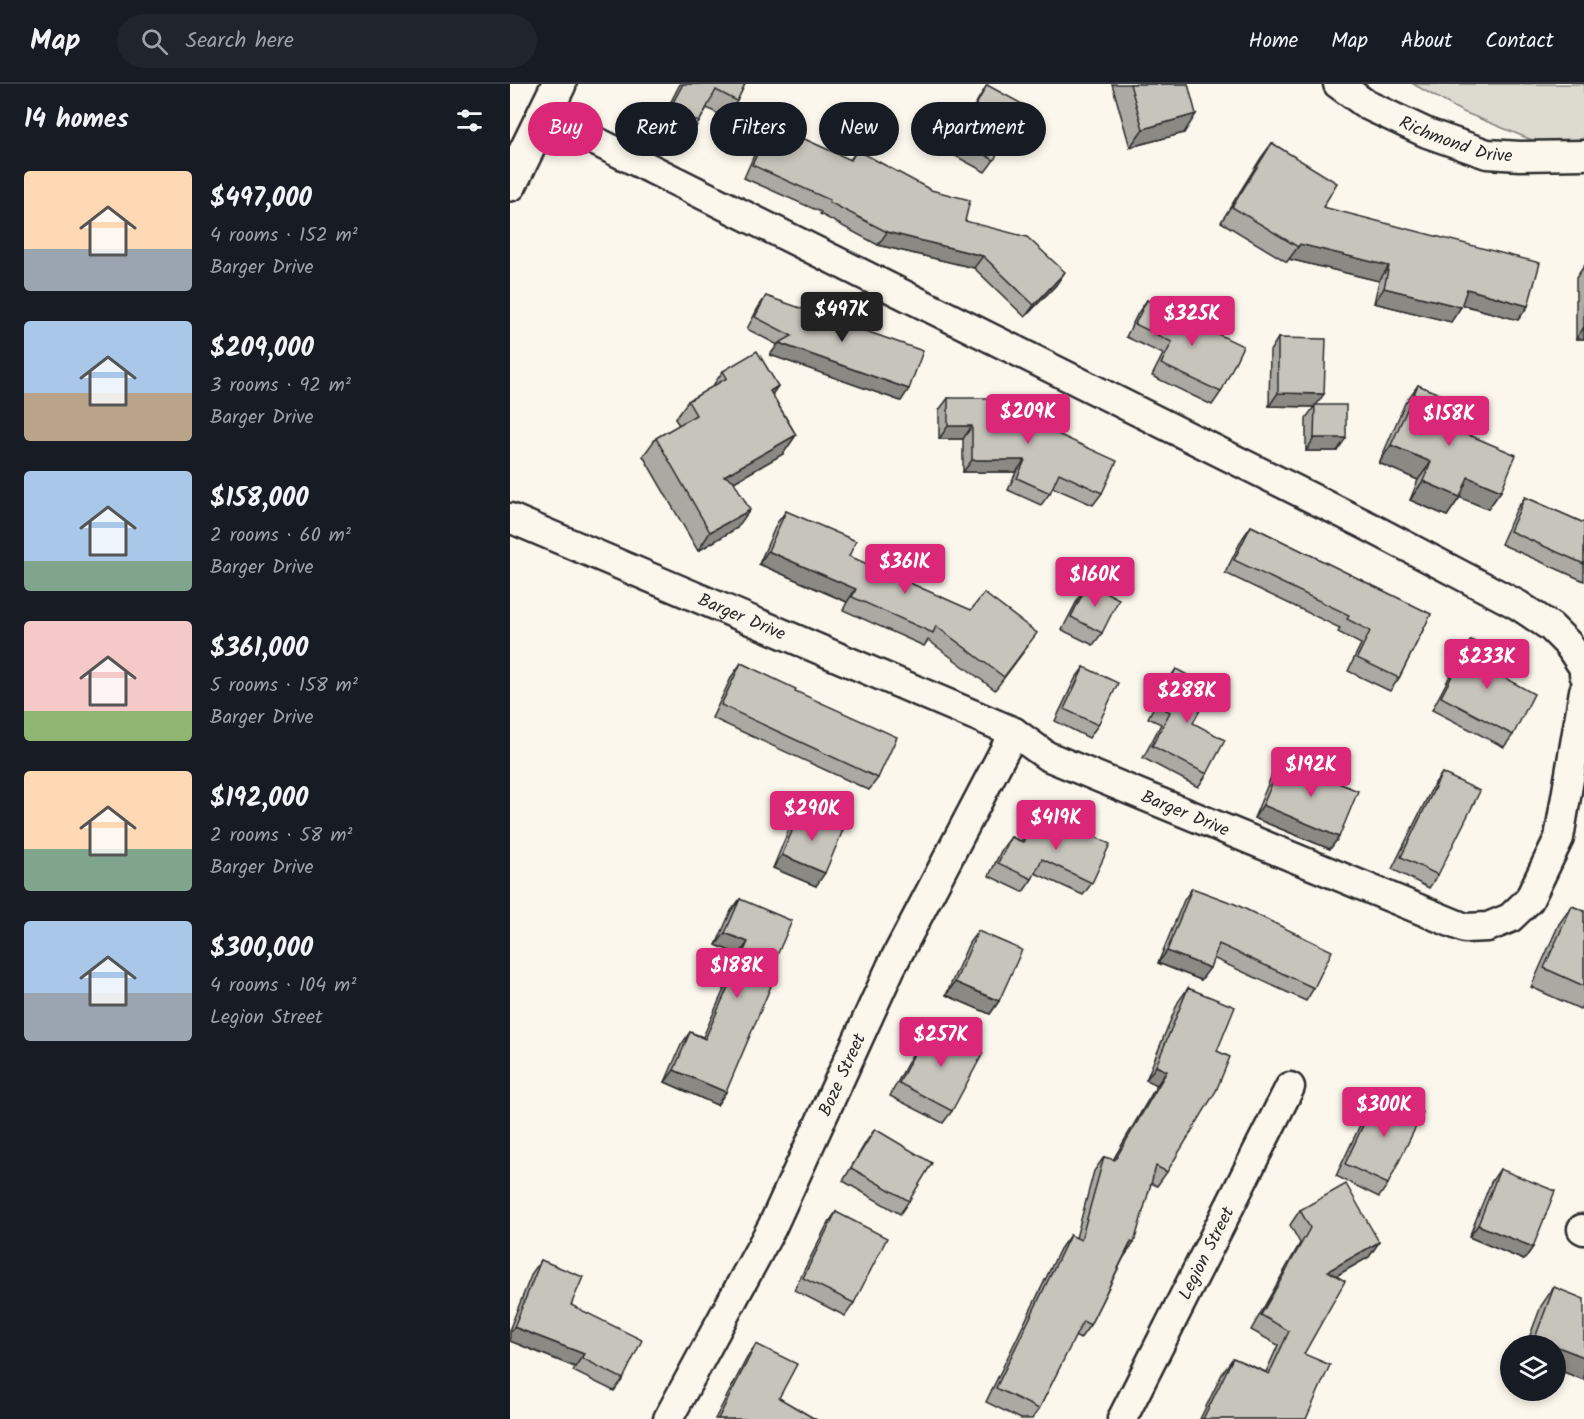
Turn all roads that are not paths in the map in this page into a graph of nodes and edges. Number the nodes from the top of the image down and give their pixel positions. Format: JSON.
{"nodes":[{"id":1,"x":559,"y":84,"type":"edge"},
{"id":2,"x":1338,"y":84,"type":"edge"},
{"id":3,"x":550,"y":102,"type":"edge"},
{"id":4,"x":603,"y":145,"type":"edge"},
{"id":5,"x":528,"y":146,"type":"edge"},
{"id":6,"x":1584,"y":154,"type":"edge"},
{"id":7,"x":510,"y":184,"type":"edge"},
{"id":8,"x":510,"y":518,"type":"edge"},
{"id":9,"x":1584,"y":674,"type":"edge"},
{"id":10,"x":1584,"y":691,"type":"edge"},
{"id":11,"x":1014,"y":732,"type":"junction"},
{"id":12,"x":1290,"y":1087,"type":"dead end"},
{"id":13,"x":668,"y":1419,"type":"edge"},
{"id":14,"x":1122,"y":1419,"type":"edge"}],
"edges":[{"from":1,"to":3,"type":"main road"},
{"from":2,"to":6,"type":"street","name":"Richmond Drive"},
{"from":4,"to":9,"type":"street"},
{"from":5,"to":7,"type":"main road"},
{"from":8,"to":11,"type":"street","name":"Barger Drive"},
{"from":10,"to":11,"type":"street","name":"Barger Drive"},
{"from":11,"to":13,"type":"street","name":"Boze Street"},
{"from":12,"to":14,"type":"street","name":"Legion Street"}]}
